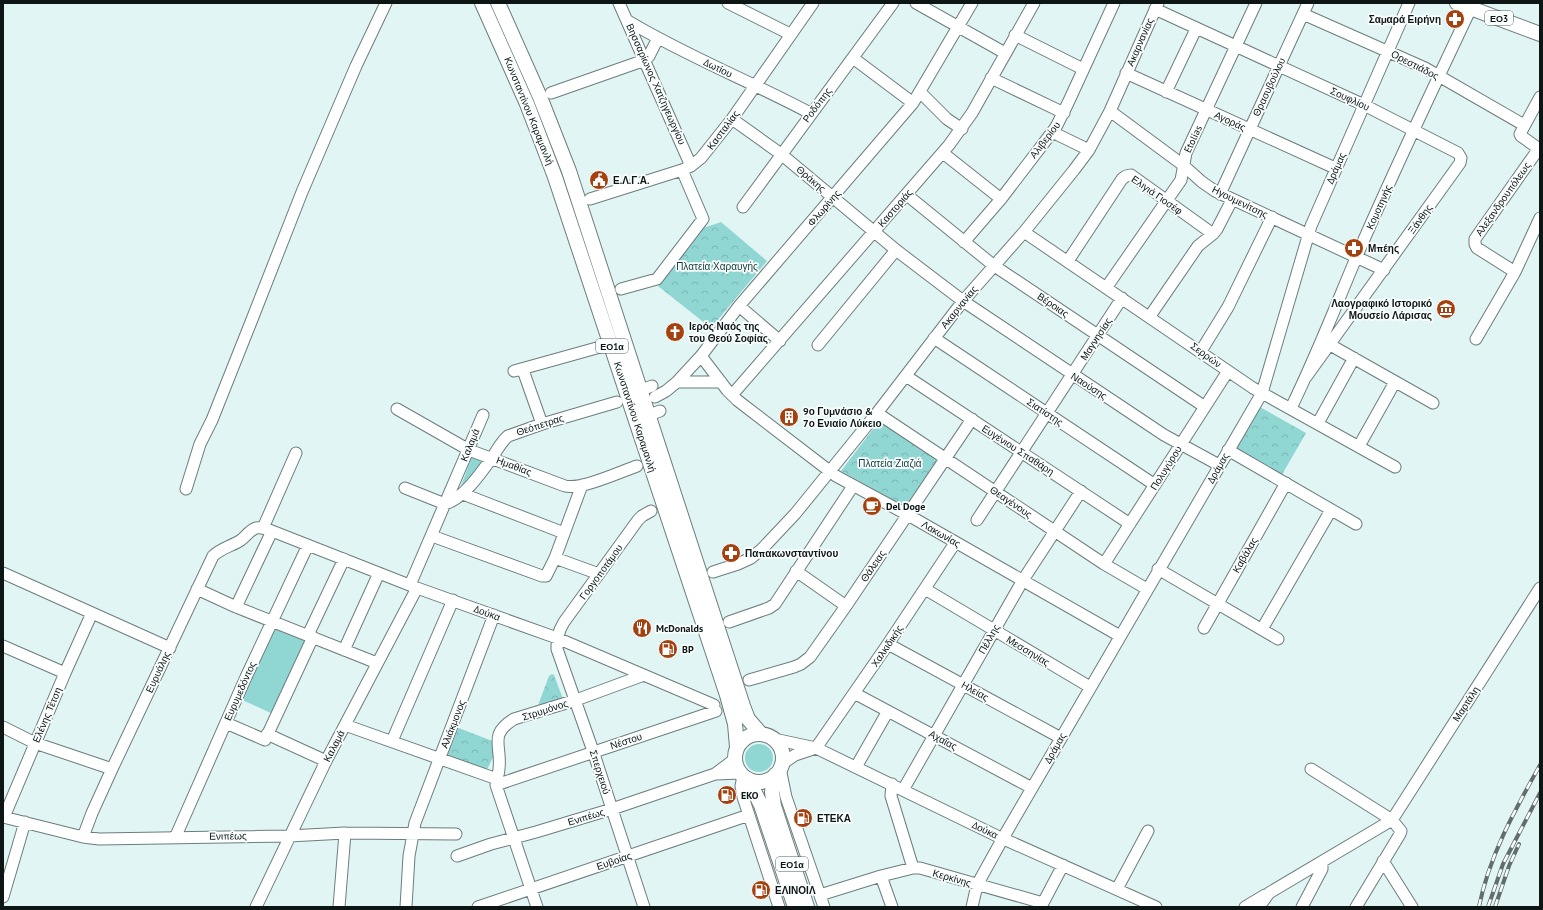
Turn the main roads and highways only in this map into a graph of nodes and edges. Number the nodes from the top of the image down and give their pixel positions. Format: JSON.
{"nodes":[{"id":1,"x":482,"y":3,"type":"edge"},
{"id":2,"x":498,"y":3,"type":"edge"},
{"id":3,"x":1457,"y":3,"type":"edge"},
{"id":4,"x":1540,"y":34,"type":"edge"},
{"id":5,"x":767,"y":736,"type":"junction"},
{"id":6,"x":736,"y":753,"type":"junction"},
{"id":7,"x":779,"y":769,"type":"junction"},
{"id":8,"x":744,"y":776,"type":"junction"},
{"id":9,"x":795,"y":907,"type":"edge"},
{"id":10,"x":807,"y":907,"type":"edge"}],
"edges":[{"from":1,"to":6,"type":"main road","name":"Κωνσταντίνου Καραμανλή","number":"ΕΟ1α"},
{"from":2,"to":5,"type":"main road","name":"Κωνσταντίνου Καραμανλή","number":"ΕΟ1α"},
{"from":3,"to":4,"type":"main road","number":"ΕΟ3"},
{"from":5,"to":6,"type":"main road"},
{"from":5,"to":7,"type":"main road","name":"Κωνσταντίνου Καραμανλή","number":"ΕΟ1α"},
{"from":6,"to":8,"type":"main road","name":"Κωνσταντίνου Καραμανλή","number":"ΕΟ1α"},
{"from":7,"to":8,"type":"main road"},
{"from":7,"to":10,"type":"main road","name":"Κωνσταντίνου Καραμανλή","number":"ΕΟ1α"},
{"from":8,"to":9,"type":"main road","name":"Κωνσταντίνου Καραμανλή","number":"ΕΟ1α"}]}
